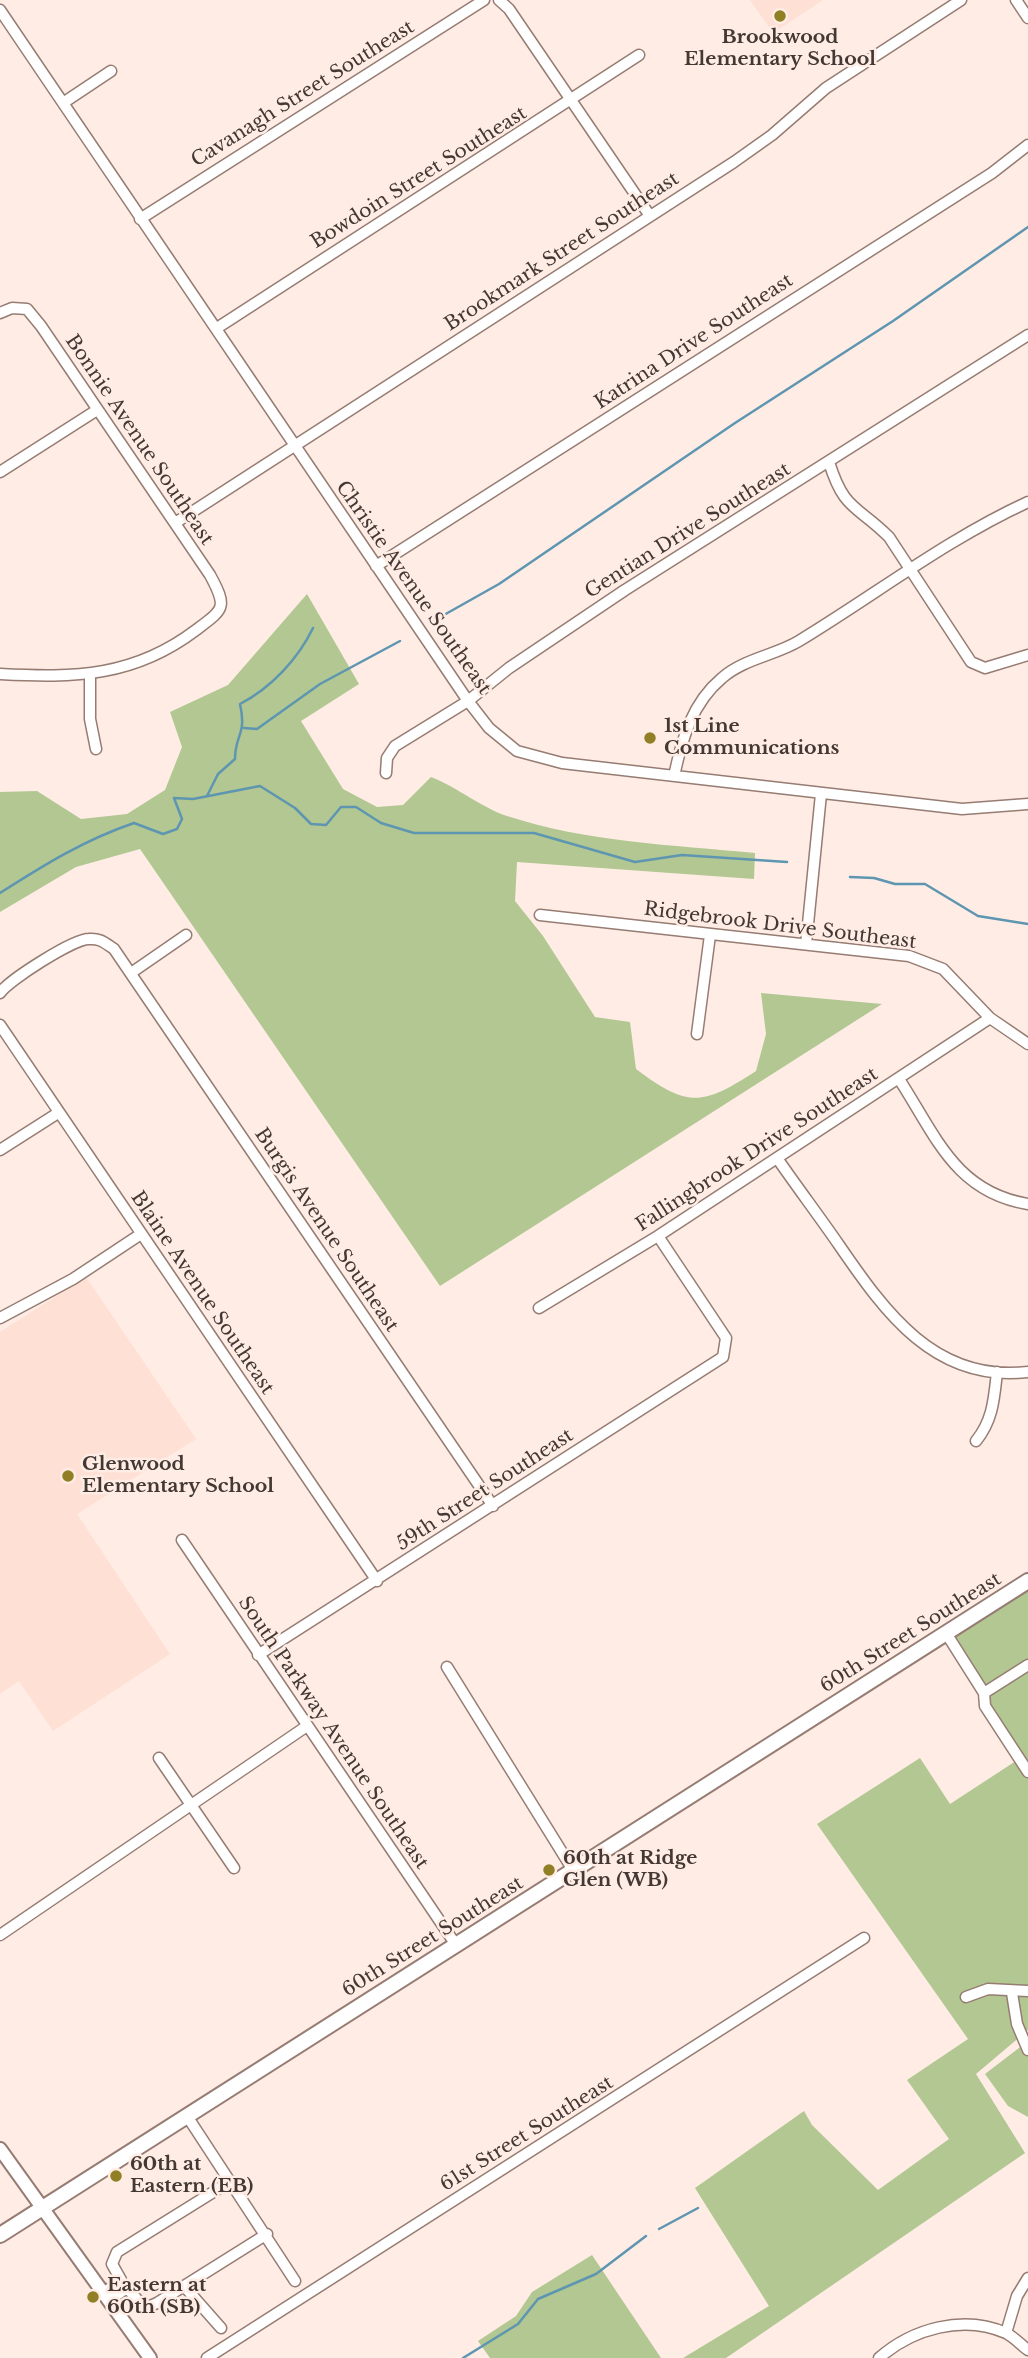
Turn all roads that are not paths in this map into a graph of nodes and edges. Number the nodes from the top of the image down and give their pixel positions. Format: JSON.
{"nodes":[{"id":1,"x":484,"y":0,"type":"edge"},
{"id":2,"x":499,"y":0,"type":"edge"},
{"id":3,"x":961,"y":0,"type":"edge"},
{"id":4,"x":1016,"y":0,"type":"edge"},
{"id":5,"x":0,"y":10,"type":"edge"},
{"id":6,"x":1028,"y":18,"type":"edge"},
{"id":7,"x":639,"y":55,"type":"dead end"},
{"id":8,"x":111,"y":71,"type":"dead end"},
{"id":9,"x":570,"y":102,"type":"junction"},
{"id":10,"x":62,"y":103,"type":"junction"},
{"id":11,"x":1028,"y":145,"type":"edge"},
{"id":12,"x":650,"y":216,"type":"junction"},
{"id":13,"x":140,"y":219,"type":"junction"},
{"id":14,"x":0,"y":313,"type":"edge"},
{"id":15,"x":216,"y":328,"type":"junction"},
{"id":16,"x":1028,"y":335,"type":"edge"},
{"id":17,"x":97,"y":410,"type":"junction"},
{"id":18,"x":293,"y":445,"type":"junction"},
{"id":19,"x":829,"y":462,"type":"junction"},
{"id":20,"x":0,"y":472,"type":"edge"},
{"id":21,"x":1028,"y":502,"type":"edge"},
{"id":22,"x":175,"y":523,"type":"junction"},
{"id":23,"x":376,"y":566,"type":"junction"},
{"id":24,"x":911,"y":570,"type":"junction"},
{"id":25,"x":1028,"y":655,"type":"edge"},
{"id":26,"x":0,"y":674,"type":"edge"},
{"id":27,"x":90,"y":674,"type":"junction"},
{"id":28,"x":468,"y":701,"type":"junction"},
{"id":29,"x":96,"y":749,"type":"dead end"},
{"id":30,"x":386,"y":773,"type":"dead end"},
{"id":31,"x":674,"y":776,"type":"junction"},
{"id":32,"x":821,"y":794,"type":"junction"},
{"id":33,"x":1028,"y":804,"type":"edge"},
{"id":34,"x":540,"y":915,"type":"dead end"},
{"id":35,"x":710,"y":935,"type":"junction"},
{"id":36,"x":186,"y":936,"type":"dead end"},
{"id":37,"x":806,"y":944,"type":"junction"},
{"id":38,"x":131,"y":973,"type":"junction"},
{"id":39,"x":0,"y":993,"type":"edge"},
{"id":40,"x":990,"y":1018,"type":"junction"},
{"id":41,"x":0,"y":1025,"type":"edge"},
{"id":42,"x":697,"y":1034,"type":"dead end"},
{"id":43,"x":1028,"y":1044,"type":"edge"},
{"id":44,"x":899,"y":1079,"type":"junction"},
{"id":45,"x":58,"y":1113,"type":"junction"},
{"id":46,"x":0,"y":1150,"type":"edge"},
{"id":47,"x":777,"y":1158,"type":"junction"},
{"id":48,"x":1028,"y":1204,"type":"edge"},
{"id":49,"x":141,"y":1234,"type":"junction"},
{"id":50,"x":658,"y":1236,"type":"junction"},
{"id":51,"x":539,"y":1308,"type":"dead end"},
{"id":52,"x":0,"y":1318,"type":"edge"},
{"id":53,"x":997,"y":1372,"type":"junction"},
{"id":54,"x":1028,"y":1372,"type":"edge"},
{"id":55,"x":976,"y":1441,"type":"dead end"},
{"id":56,"x":493,"y":1506,"type":"junction"},
{"id":57,"x":181,"y":1540,"type":"dead end"},
{"id":58,"x":377,"y":1581,"type":"junction"},
{"id":59,"x":1028,"y":1581,"type":"edge"},
{"id":60,"x":946,"y":1633,"type":"junction"},
{"id":61,"x":258,"y":1655,"type":"junction"},
{"id":62,"x":1028,"y":1665,"type":"edge"},
{"id":63,"x":447,"y":1667,"type":"dead end"},
{"id":64,"x":984,"y":1693,"type":"junction"},
{"id":65,"x":307,"y":1726,"type":"junction"},
{"id":66,"x":159,"y":1758,"type":"dead end"},
{"id":67,"x":1028,"y":1771,"type":"edge"},
{"id":68,"x":191,"y":1804,"type":"junction"},
{"id":69,"x":234,"y":1868,"type":"dead end"},
{"id":70,"x":573,"y":1870,"type":"junction"},
{"id":71,"x":0,"y":1935,"type":"edge"},
{"id":72,"x":864,"y":1938,"type":"dead end"},
{"id":73,"x":456,"y":1945,"type":"junction"},
{"id":74,"x":1028,"y":1992,"type":"edge"},
{"id":75,"x":1012,"y":1993,"type":"junction"},
{"id":76,"x":966,"y":1997,"type":"dead end"},
{"id":77,"x":1028,"y":2050,"type":"edge"},
{"id":78,"x":187,"y":2116,"type":"junction"},
{"id":79,"x":0,"y":2149,"type":"edge"},
{"id":80,"x":231,"y":2181,"type":"junction"},
{"id":81,"x":43,"y":2207,"type":"junction"},
{"id":82,"x":267,"y":2234,"type":"junction"},
{"id":83,"x":0,"y":2235,"type":"edge"},
{"id":84,"x":1028,"y":2278,"type":"edge"},
{"id":85,"x":295,"y":2281,"type":"dead end"},
{"id":86,"x":184,"y":2287,"type":"junction"},
{"id":87,"x":108,"y":2296,"type":"junction"},
{"id":88,"x":221,"y":2328,"type":"dead end"},
{"id":89,"x":1006,"y":2333,"type":"junction"},
{"id":90,"x":1028,"y":2350,"type":"edge"},
{"id":91,"x":150,"y":2358,"type":"edge"},
{"id":92,"x":207,"y":2358,"type":"edge"},
{"id":93,"x":879,"y":2358,"type":"edge"}],
"edges":[{"from":1,"to":13,"type":"street","name":"Cavanagh Street Southeast"},
{"from":2,"to":9,"type":"street"},
{"from":3,"to":12,"type":"street","name":"Brookmark Street Southeast"},
{"from":4,"to":6,"type":"street"},
{"from":5,"to":10,"type":"street","name":"Christie Avenue Southeast"},
{"from":7,"to":9,"type":"street","name":"Bowdoin Street Southeast"},
{"from":8,"to":10,"type":"street"},
{"from":9,"to":12,"type":"street"},
{"from":9,"to":15,"type":"street","name":"Bowdoin Street Southeast"},
{"from":10,"to":13,"type":"street","name":"Christie Avenue Southeast"},
{"from":11,"to":23,"type":"street","name":"Katrina Drive Southeast"},
{"from":12,"to":18,"type":"street","name":"Brookmark Street Southeast"},
{"from":13,"to":15,"type":"street","name":"Christie Avenue Southeast"},
{"from":14,"to":17,"type":"street","name":"Bonnie Avenue Southeast"},
{"from":15,"to":18,"type":"street","name":"Christie Avenue Southeast"},
{"from":16,"to":19,"type":"street","name":"Gentian Drive Southeast"},
{"from":17,"to":20,"type":"street"},
{"from":17,"to":22,"type":"street","name":"Bonnie Avenue Southeast"},
{"from":18,"to":22,"type":"street","name":"Brookmark Street Southeast"},
{"from":18,"to":23,"type":"street","name":"Christie Avenue Southeast"},
{"from":19,"to":24,"type":"street"},
{"from":19,"to":28,"type":"street","name":"Gentian Drive Southeast"},
{"from":21,"to":24,"type":"street"},
{"from":22,"to":27,"type":"street","name":"Bonnie Avenue Southeast"},
{"from":23,"to":28,"type":"street","name":"Christie Avenue Southeast"},
{"from":24,"to":25,"type":"street"},
{"from":24,"to":31,"type":"street"},
{"from":26,"to":27,"type":"street"},
{"from":27,"to":29,"type":"street"},
{"from":28,"to":30,"type":"street","name":"Gentian Drive Southeast"},
{"from":28,"to":31,"type":"street","name":"Christie Avenue Southeast"},
{"from":31,"to":32,"type":"street","name":"Christie Avenue Southeast"},
{"from":32,"to":33,"type":"street","name":"Christie Avenue Southeast"},
{"from":32,"to":37,"type":"street"},
{"from":34,"to":35,"type":"street","name":"Ridgebrook Drive Southeast"},
{"from":35,"to":37,"type":"street","name":"Ridgebrook Drive Southeast"},
{"from":35,"to":42,"type":"street"},
{"from":36,"to":38,"type":"street"},
{"from":37,"to":40,"type":"street","name":"Ridgebrook Drive Southeast"},
{"from":38,"to":39,"type":"street"},
{"from":38,"to":56,"type":"street","name":"Burgis Avenue Southeast"},
{"from":40,"to":43,"type":"street","name":"Ridgebrook Drive Southeast"},
{"from":40,"to":44,"type":"street","name":"Fallingbrook Drive Southeast"},
{"from":41,"to":45,"type":"street","name":"Blaine Avenue Southeast"},
{"from":44,"to":47,"type":"street","name":"Fallingbrook Drive Southeast"},
{"from":44,"to":48,"type":"street"},
{"from":45,"to":46,"type":"street"},
{"from":45,"to":49,"type":"street","name":"Blaine Avenue Southeast"},
{"from":47,"to":50,"type":"street","name":"Fallingbrook Drive Southeast"},
{"from":47,"to":53,"type":"street"},
{"from":49,"to":52,"type":"street"},
{"from":49,"to":58,"type":"street","name":"Blaine Avenue Southeast"},
{"from":50,"to":51,"type":"street","name":"Fallingbrook Drive Southeast"},
{"from":50,"to":56,"type":"street","name":"59th Street Southeast"},
{"from":53,"to":54,"type":"street"},
{"from":53,"to":55,"type":"street"},
{"from":56,"to":58,"type":"street","name":"59th Street Southeast"},
{"from":57,"to":61,"type":"street","name":"South Parkway Avenue Southeast"},
{"from":58,"to":61,"type":"street","name":"59th Street Southeast"},
{"from":59,"to":60,"type":"main road","name":"60th Street Southeast"},
{"from":60,"to":64,"type":"street"},
{"from":60,"to":70,"type":"main road","name":"60th Street Southeast"},
{"from":61,"to":65,"type":"street","name":"South Parkway Avenue Southeast"},
{"from":62,"to":64,"type":"street"},
{"from":63,"to":70,"type":"street"},
{"from":64,"to":67,"type":"street"},
{"from":65,"to":68,"type":"street"},
{"from":65,"to":73,"type":"street","name":"South Parkway Avenue Southeast"},
{"from":66,"to":68,"type":"street"},
{"from":68,"to":69,"type":"street"},
{"from":68,"to":71,"type":"street"},
{"from":70,"to":73,"type":"main road","name":"60th Street Southeast"},
{"from":72,"to":92,"type":"street","name":"61st Street Southeast"},
{"from":73,"to":78,"type":"main road","name":"60th Street Southeast"},
{"from":74,"to":75,"type":"street"},
{"from":75,"to":76,"type":"street"},
{"from":75,"to":77,"type":"street"},
{"from":78,"to":80,"type":"street"},
{"from":78,"to":81,"type":"main road","name":"60th Street Southeast"},
{"from":79,"to":81,"type":"street"},
{"from":80,"to":82,"type":"street"},
{"from":80,"to":87,"type":"street"},
{"from":81,"to":83,"type":"main road","name":"60th Street Southeast"},
{"from":81,"to":87,"type":"street"},
{"from":82,"to":85,"type":"street"},
{"from":82,"to":86,"type":"street"},
{"from":84,"to":89,"type":"street"},
{"from":86,"to":87,"type":"street"},
{"from":86,"to":88,"type":"street"},
{"from":87,"to":91,"type":"street"},
{"from":89,"to":90,"type":"street"},
{"from":89,"to":93,"type":"street"}]}
